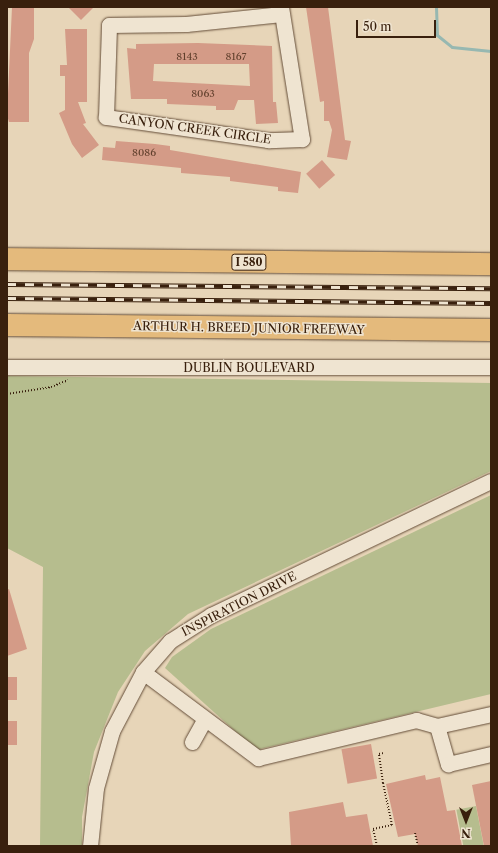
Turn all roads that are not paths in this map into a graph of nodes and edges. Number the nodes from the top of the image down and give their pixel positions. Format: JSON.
{"nodes":[{"id":1,"x":281,"y":11,"type":"edge"},
{"id":2,"x":7,"y":259,"type":"edge"},
{"id":3,"x":491,"y":264,"type":"edge"},
{"id":4,"x":7,"y":325,"type":"edge"},
{"id":5,"x":491,"y":330,"type":"edge"},
{"id":6,"x":7,"y":367,"type":"edge"},
{"id":7,"x":491,"y":367,"type":"edge"},
{"id":8,"x":491,"y":481,"type":"edge"},
{"id":9,"x":143,"y":672,"type":"junction"},
{"id":10,"x":491,"y":714,"type":"edge"},
{"id":11,"x":206,"y":719,"type":"junction"},
{"id":12,"x":437,"y":726,"type":"junction"},
{"id":13,"x":192,"y":742,"type":"dead end"},
{"id":14,"x":491,"y":754,"type":"edge"},
{"id":15,"x":90,"y":846,"type":"edge"}],
"edges":[{"from":1,"to":1,"type":"street","name":"CANYON CREEK CIRCLE"},
{"from":2,"to":3,"type":"highway","number":"I 580"},
{"from":4,"to":5,"type":"highway","name":"ARTHUR H. BREED JUNIOR FREEWAY"},
{"from":6,"to":7,"type":"street","name":"DUBLIN BOULEVARD"},
{"from":8,"to":9,"type":"street","name":"INSPIRATION DRIVE"},
{"from":9,"to":11,"type":"street"},
{"from":9,"to":15,"type":"street","name":"INSPIRATION DRIVE"},
{"from":10,"to":12,"type":"street"},
{"from":11,"to":12,"type":"street"},
{"from":11,"to":13,"type":"street"},
{"from":12,"to":14,"type":"street"}]}
